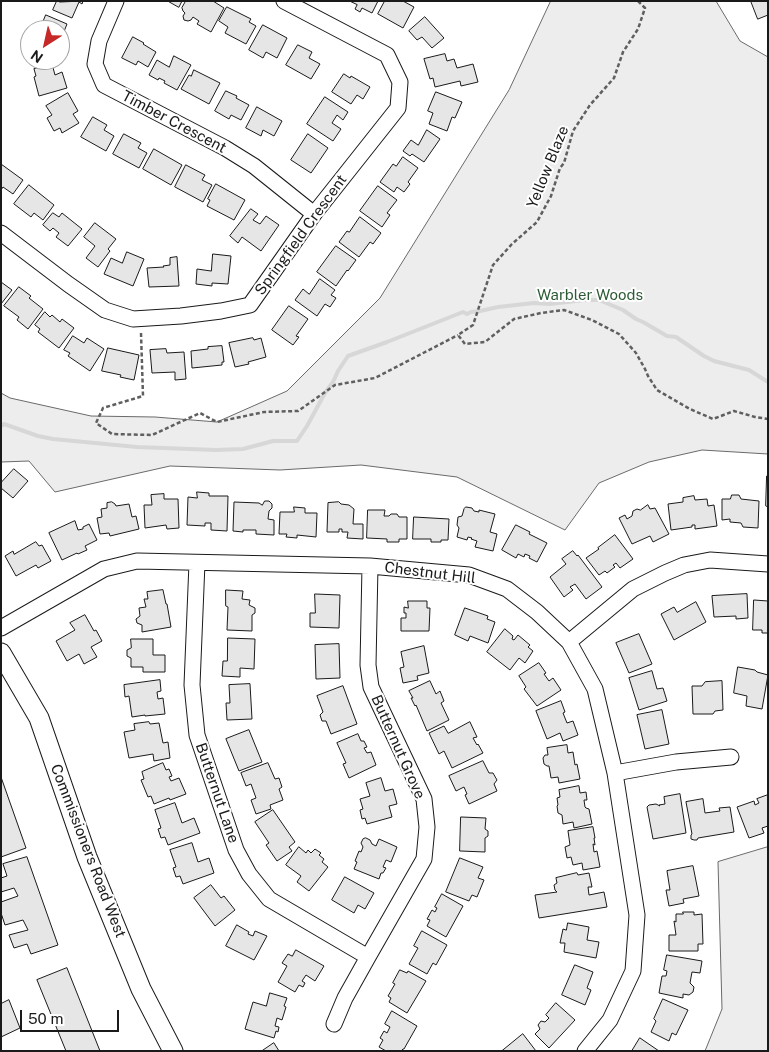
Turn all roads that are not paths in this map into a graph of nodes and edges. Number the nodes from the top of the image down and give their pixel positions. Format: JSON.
{"nodes":[{"id":1,"x":116,"y":1,"type":"edge"},
{"id":2,"x":284,"y":1,"type":"edge"},
{"id":3,"x":314,"y":214,"type":"junction"},
{"id":4,"x":1,"y":233,"type":"edge"},
{"id":5,"x":197,"y":563,"type":"junction"},
{"id":6,"x":768,"y":564,"type":"edge"},
{"id":7,"x":370,"y":566,"type":"junction"},
{"id":8,"x":1,"y":628,"type":"edge"},
{"id":9,"x":569,"y":642,"type":"junction"},
{"id":10,"x":1,"y":653,"type":"edge"},
{"id":11,"x":731,"y":757,"type":"dead end"},
{"id":12,"x":615,"y":773,"type":"junction"},
{"id":13,"x":368,"y":957,"type":"junction"},
{"id":14,"x":334,"y":1024,"type":"dead end"},
{"id":15,"x":173,"y":1051,"type":"edge"},
{"id":16,"x":585,"y":1051,"type":"edge"}],
"edges":[{"from":1,"to":3,"type":"street","name":"Timber Crescent"},
{"from":2,"to":3,"type":"street","name":"Springfield Crescent"},
{"from":3,"to":4,"type":"street","name":"Springfield Crescent"},
{"from":5,"to":7,"type":"street","name":"Chestnut Hill"},
{"from":5,"to":8,"type":"street","name":"Chestnut Hill"},
{"from":5,"to":13,"type":"street","name":"Butternut Lane"},
{"from":6,"to":9,"type":"street"},
{"from":7,"to":9,"type":"street","name":"Chestnut Hill"},
{"from":7,"to":13,"type":"street","name":"Butternut Grove"},
{"from":9,"to":12,"type":"street","name":"Chestnut Hill"},
{"from":10,"to":15,"type":"main road","name":"Commissioners Road West"},
{"from":11,"to":12,"type":"street"},
{"from":12,"to":16,"type":"street","name":"Chestnut Hill"},
{"from":13,"to":14,"type":"street","name":"Butternut Grove"}]}
